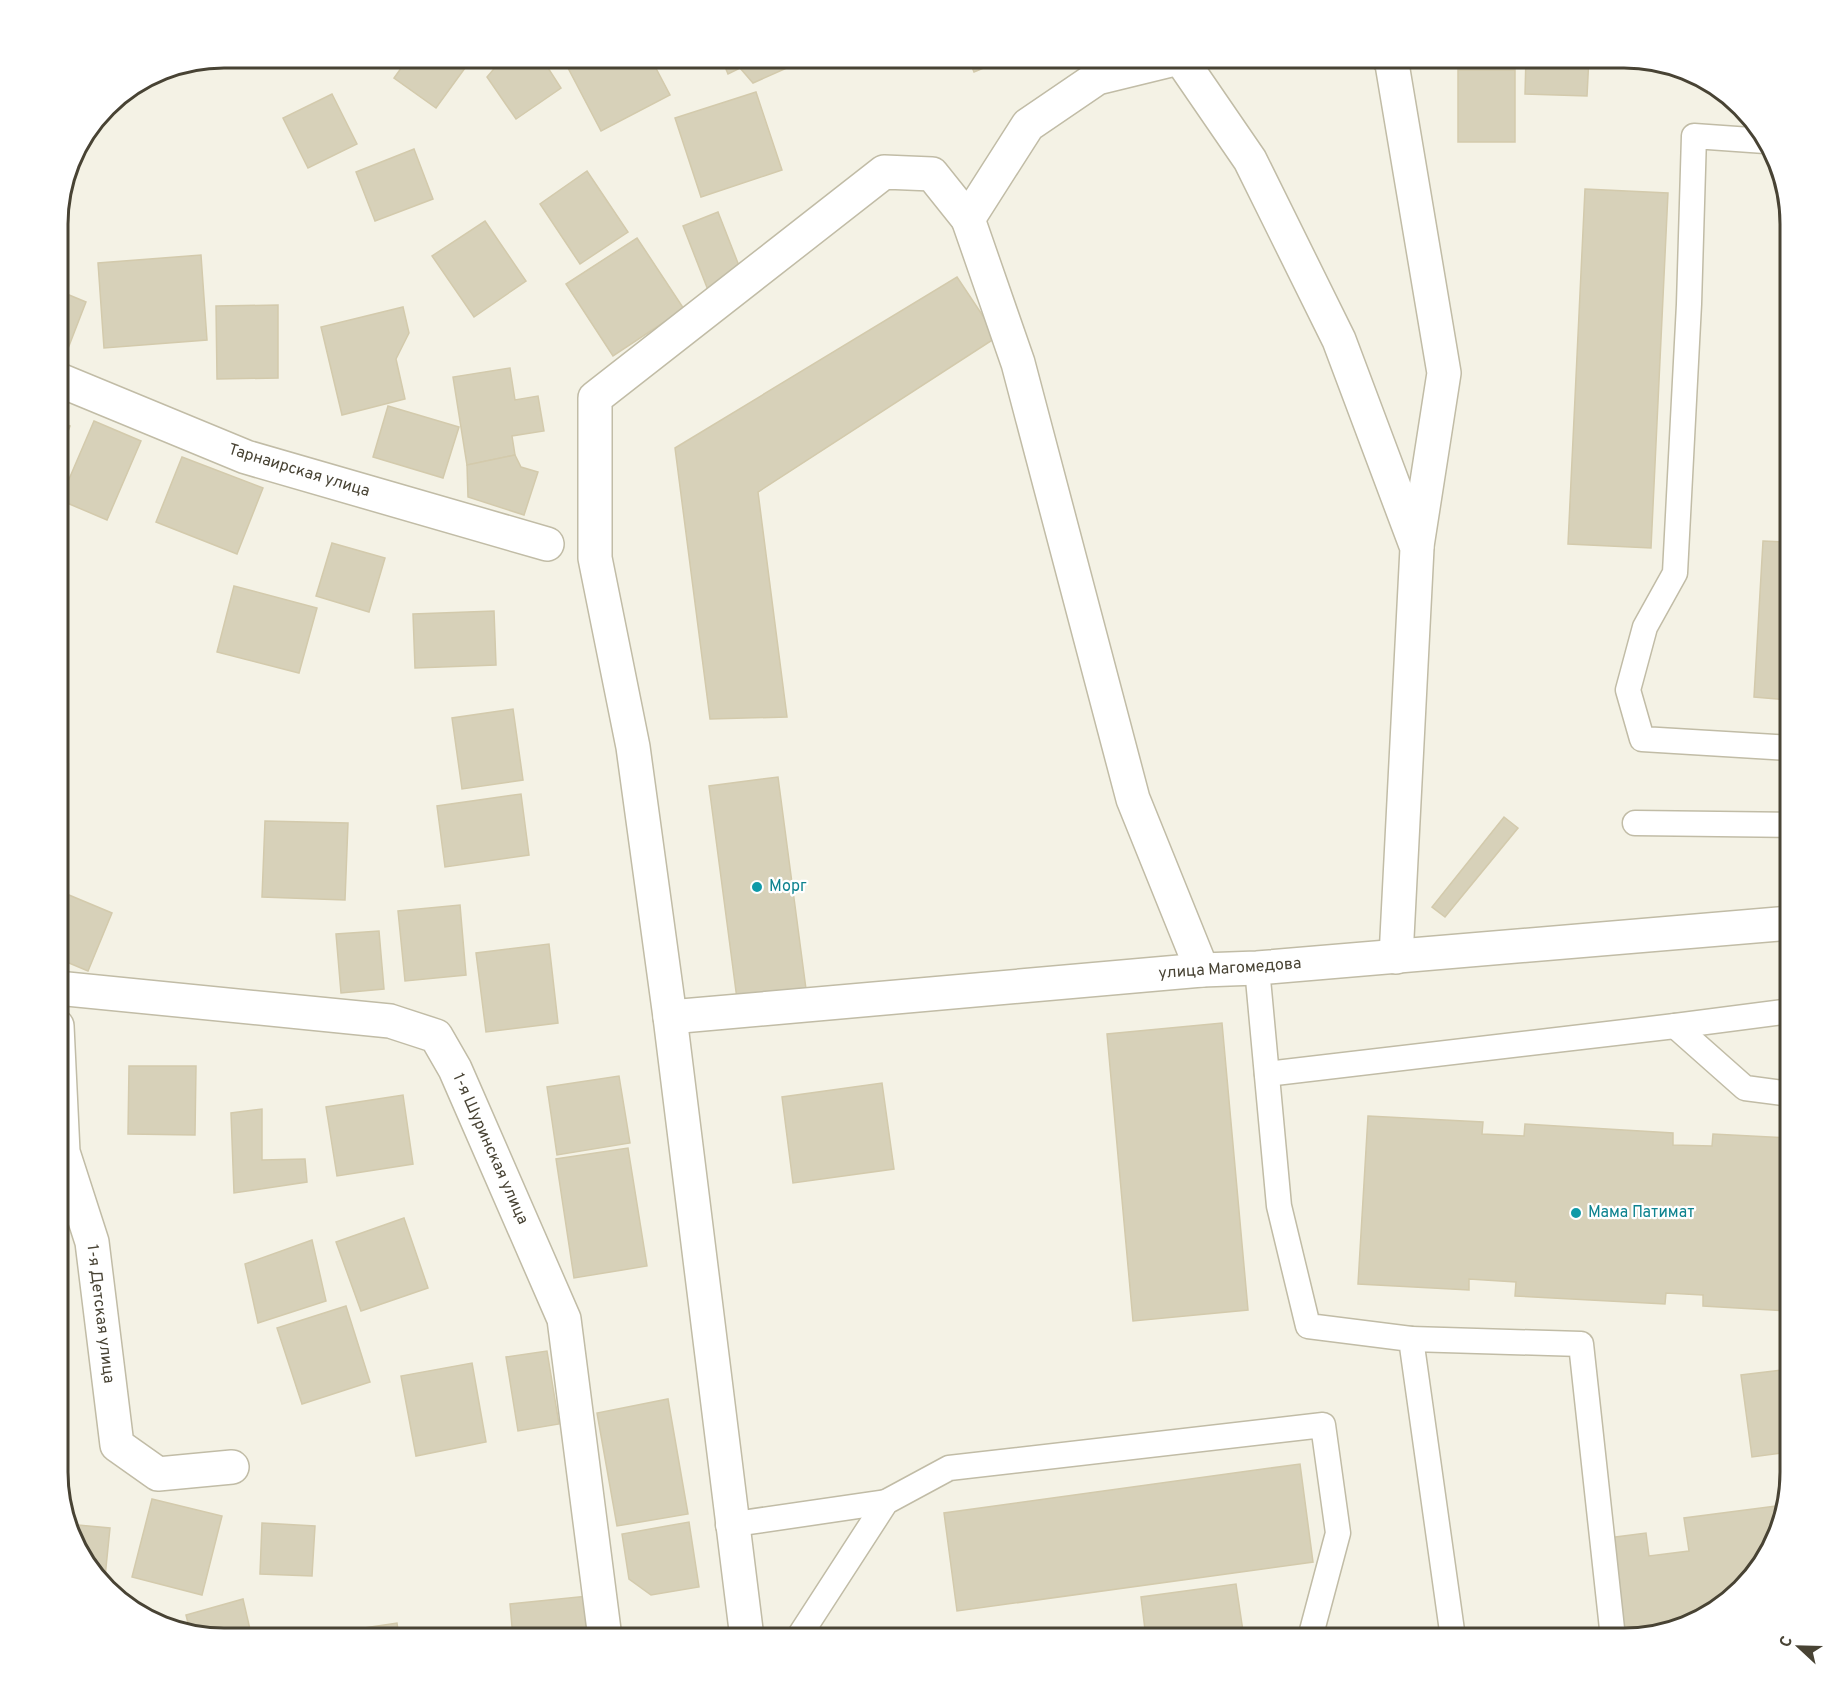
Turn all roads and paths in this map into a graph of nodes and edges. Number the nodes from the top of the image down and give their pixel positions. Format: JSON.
{"nodes":[{"id":1,"x":1137,"y":68,"type":"edge"},
{"id":2,"x":1188,"y":68,"type":"edge"},
{"id":3,"x":1393,"y":68,"type":"edge"},
{"id":4,"x":1755,"y":140,"type":"edge"},
{"id":5,"x":968,"y":219,"type":"junction"},
{"id":6,"x":68,"y":384,"type":"edge"},
{"id":7,"x":546,"y":544,"type":"dead end"},
{"id":8,"x":1417,"y":548,"type":"junction"},
{"id":9,"x":1779,"y":747,"type":"edge"},
{"id":10,"x":1635,"y":823,"type":"dead end"},
{"id":11,"x":1779,"y":825,"type":"edge"},
{"id":12,"x":1780,"y":924,"type":"edge"},
{"id":13,"x":1396,"y":957,"type":"junction"},
{"id":14,"x":1257,"y":968,"type":"junction"},
{"id":15,"x":1202,"y":969,"type":"junction"},
{"id":16,"x":68,"y":988,"type":"edge"},
{"id":17,"x":1780,"y":1012,"type":"edge"},
{"id":18,"x":670,"y":1017,"type":"junction"},
{"id":19,"x":1675,"y":1026,"type":"junction"},
{"id":20,"x":1267,"y":1074,"type":"junction"},
{"id":21,"x":1780,"y":1093,"type":"edge"},
{"id":22,"x":68,"y":1168,"type":"edge"},
{"id":23,"x":1411,"y":1339,"type":"junction"},
{"id":24,"x":232,"y":1467,"type":"dead end"},
{"id":25,"x":886,"y":1502,"type":"junction"},
{"id":26,"x":731,"y":1525,"type":"junction"},
{"id":27,"x":604,"y":1628,"type":"edge"},
{"id":28,"x":746,"y":1628,"type":"edge"},
{"id":29,"x":804,"y":1628,"type":"edge"},
{"id":30,"x":1313,"y":1628,"type":"edge"},
{"id":31,"x":1452,"y":1628,"type":"edge"},
{"id":32,"x":1612,"y":1628,"type":"edge"}],
"edges":[{"from":1,"to":5,"type":"street"},
{"from":2,"to":8,"type":"street"},
{"from":3,"to":8,"type":"street"},
{"from":4,"to":9,"type":"lane"},
{"from":5,"to":15,"type":"street"},
{"from":5,"to":18,"type":"street"},
{"from":6,"to":7,"type":"street","name":"Тарнаирская улица"},
{"from":8,"to":13,"type":"street"},
{"from":10,"to":11,"type":"lane"},
{"from":12,"to":13,"type":"street","name":"улица Магомедова"},
{"from":13,"to":14,"type":"street","name":"улица Магомедова"},
{"from":14,"to":15,"type":"street","name":"улица Магомедова"},
{"from":14,"to":20,"type":"lane"},
{"from":15,"to":18,"type":"street","name":"улица Магомедова"},
{"from":16,"to":27,"type":"street","name":"1-я Шуринская улица"},
{"from":17,"to":19,"type":"lane"},
{"from":18,"to":26,"type":"street"},
{"from":19,"to":20,"type":"lane"},
{"from":19,"to":21,"type":"lane"},
{"from":20,"to":23,"type":"lane"},
{"from":22,"to":24,"type":"street","name":"1-я Детская улица"},
{"from":23,"to":31,"type":"lane"},
{"from":23,"to":32,"type":"lane"},
{"from":25,"to":26,"type":"lane"},
{"from":25,"to":29,"type":"lane"},
{"from":25,"to":30,"type":"lane"},
{"from":26,"to":28,"type":"street"}]}
